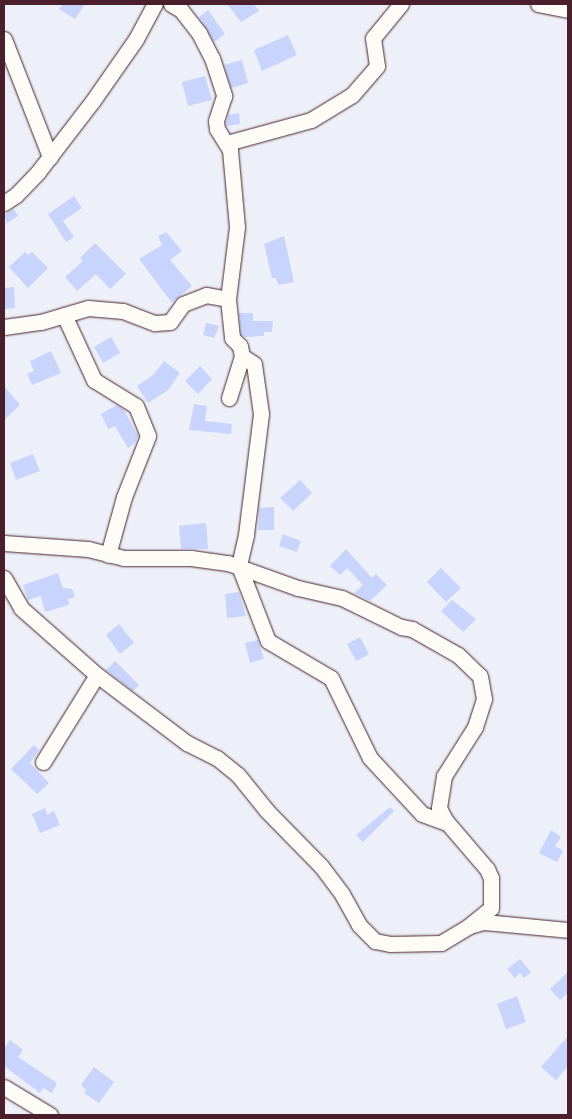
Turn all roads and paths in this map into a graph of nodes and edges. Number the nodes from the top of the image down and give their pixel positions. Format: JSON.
{"nodes":[{"id":1,"x":155,"y":4,"type":"edge"},
{"id":2,"x":171,"y":4,"type":"edge"},
{"id":3,"x":401,"y":4,"type":"edge"},
{"id":4,"x":538,"y":4,"type":"edge"},
{"id":5,"x":568,"y":10,"type":"edge"},
{"id":6,"x":4,"y":39,"type":"edge"},
{"id":7,"x":227,"y":143,"type":"junction"},
{"id":8,"x":50,"y":157,"type":"junction"},
{"id":9,"x":4,"y":203,"type":"edge"},
{"id":10,"x":228,"y":298,"type":"junction"},
{"id":11,"x":64,"y":315,"type":"junction"},
{"id":12,"x":4,"y":327,"type":"edge"},
{"id":13,"x":242,"y":356,"type":"junction"},
{"id":14,"x":229,"y":398,"type":"dead end"},
{"id":15,"x":4,"y":543,"type":"edge"},
{"id":16,"x":108,"y":555,"type":"junction"},
{"id":17,"x":239,"y":566,"type":"junction"},
{"id":18,"x":4,"y":578,"type":"edge"},
{"id":19,"x":97,"y":675,"type":"junction"},
{"id":20,"x":43,"y":762,"type":"dead end"},
{"id":21,"x":448,"y":823,"type":"junction"},
{"id":22,"x":469,"y":926,"type":"junction"},
{"id":23,"x":566,"y":933,"type":"edge"},
{"id":24,"x":4,"y":1087,"type":"edge"},
{"id":25,"x":50,"y":1115,"type":"edge"}],
"edges":[{"from":1,"to":8,"type":"street"},
{"from":2,"to":7,"type":"street"},
{"from":3,"to":7,"type":"street"},
{"from":4,"to":5,"type":"street"},
{"from":6,"to":8,"type":"street"},
{"from":7,"to":10,"type":"street"},
{"from":8,"to":9,"type":"street"},
{"from":10,"to":11,"type":"street"},
{"from":10,"to":13,"type":"street"},
{"from":11,"to":12,"type":"street"},
{"from":11,"to":16,"type":"street"},
{"from":13,"to":14,"type":"street"},
{"from":13,"to":17,"type":"street"},
{"from":15,"to":16,"type":"street"},
{"from":16,"to":17,"type":"street"},
{"from":17,"to":21,"type":"street"},
{"from":17,"to":21,"type":"street"},
{"from":18,"to":19,"type":"street"},
{"from":19,"to":20,"type":"street"},
{"from":19,"to":22,"type":"street"},
{"from":21,"to":22,"type":"street"},
{"from":22,"to":23,"type":"street"},
{"from":24,"to":25,"type":"street"}]}
